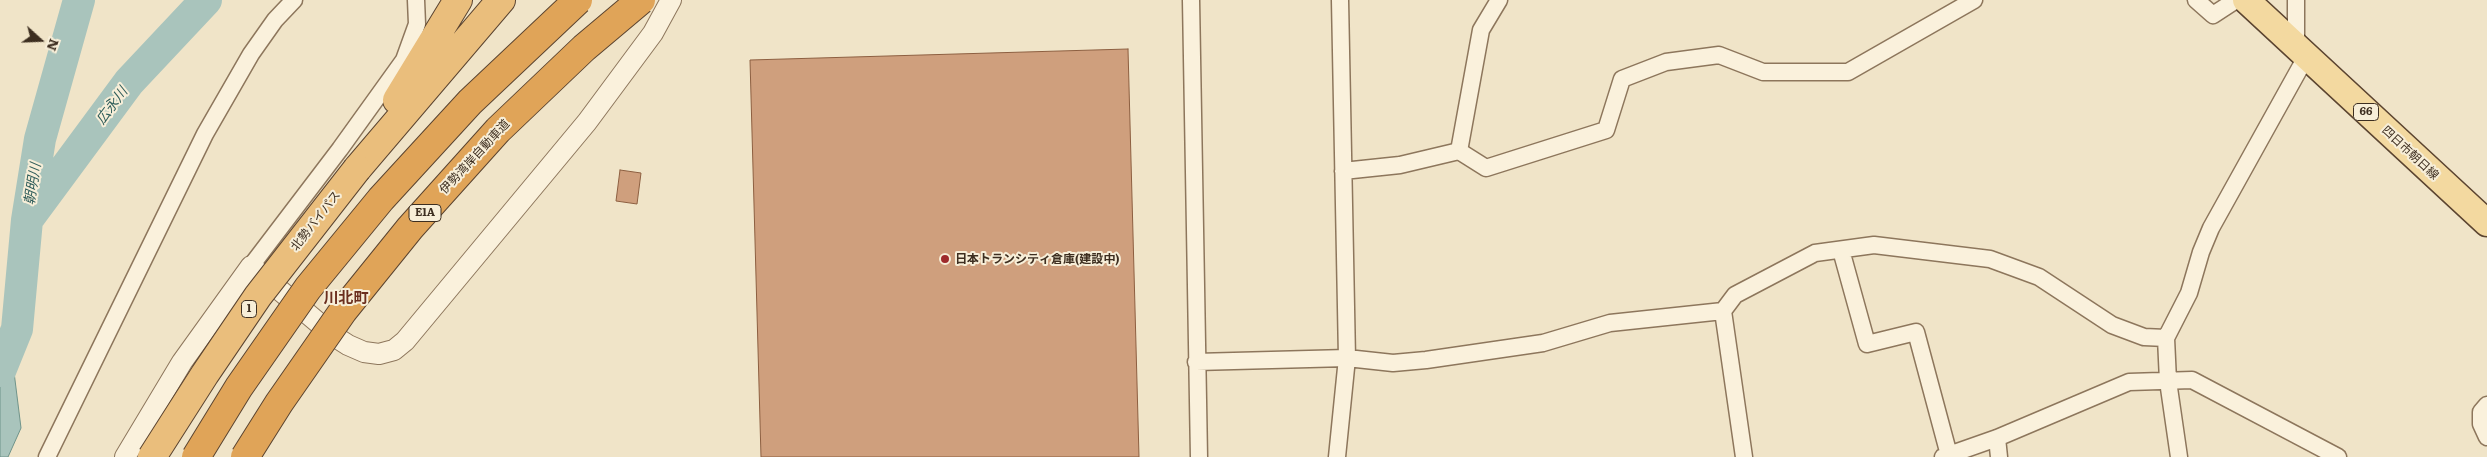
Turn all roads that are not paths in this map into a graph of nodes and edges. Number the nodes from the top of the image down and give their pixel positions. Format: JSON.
{"nodes":[{"id":1,"x":294,"y":0,"type":"edge"},
{"id":2,"x":416,"y":0,"type":"edge"},
{"id":3,"x":458,"y":0,"type":"edge"},
{"id":4,"x":501,"y":0,"type":"edge"},
{"id":5,"x":520,"y":0,"type":"edge"},
{"id":6,"x":578,"y":0,"type":"edge"},
{"id":7,"x":641,"y":0,"type":"edge"},
{"id":8,"x":671,"y":0,"type":"edge"},
{"id":9,"x":1191,"y":0,"type":"edge"},
{"id":10,"x":1340,"y":0,"type":"edge"},
{"id":11,"x":1498,"y":0,"type":"edge"},
{"id":12,"x":1974,"y":0,"type":"edge"},
{"id":13,"x":2196,"y":0,"type":"edge"},
{"id":14,"x":2236,"y":0,"type":"edge"},
{"id":15,"x":2246,"y":0,"type":"edge"},
{"id":16,"x":2296,"y":0,"type":"edge"},
{"id":17,"x":2301,"y":52,"type":"junction"},
{"id":18,"x":398,"y":121,"type":"junction"},
{"id":19,"x":1459,"y":151,"type":"junction"},
{"id":20,"x":357,"y":169,"type":"junction"},
{"id":21,"x":1343,"y":171,"type":"junction"},
{"id":22,"x":2487,"y":224,"type":"edge"},
{"id":23,"x":1841,"y":250,"type":"junction"},
{"id":24,"x":251,"y":266,"type":"junction"},
{"id":25,"x":1723,"y":311,"type":"junction"},
{"id":26,"x":2166,"y":338,"type":"junction"},
{"id":27,"x":1347,"y":358,"type":"junction"},
{"id":28,"x":1196,"y":362,"type":"junction"},
{"id":29,"x":2168,"y":381,"type":"junction"},
{"id":30,"x":2487,"y":404,"type":"edge"},
{"id":31,"x":2487,"y":437,"type":"edge"},
{"id":32,"x":1997,"y":438,"type":"junction"},
{"id":33,"x":1946,"y":456,"type":"edge"},
{"id":34,"x":47,"y":457,"type":"edge"},
{"id":35,"x":125,"y":457,"type":"edge"},
{"id":36,"x":152,"y":457,"type":"edge"},
{"id":37,"x":196,"y":457,"type":"edge"},
{"id":38,"x":245,"y":457,"type":"edge"},
{"id":39,"x":1199,"y":457,"type":"edge"},
{"id":40,"x":1337,"y":457,"type":"edge"},
{"id":41,"x":1744,"y":457,"type":"edge"},
{"id":42,"x":1999,"y":457,"type":"edge"},
{"id":43,"x":2179,"y":457,"type":"edge"},
{"id":44,"x":2338,"y":457,"type":"edge"}],
"edges":[{"from":1,"to":34,"type":"street"},
{"from":2,"to":24,"type":"street"},
{"from":3,"to":20,"type":"highway","number":"1"},
{"from":4,"to":18,"type":"highway","name":"北勢バイパス","number":"1"},
{"from":5,"to":18,"type":"highway"},
{"from":6,"to":37,"type":"highway","bridge":true},
{"from":7,"to":38,"type":"highway","name":"伊勢湾岸自動車道","number":"E1A","bridge":true},
{"from":8,"to":24,"type":"street"},
{"from":9,"to":28,"type":"street"},
{"from":10,"to":21,"type":"street"},
{"from":11,"to":19,"type":"street"},
{"from":12,"to":19,"type":"street"},
{"from":13,"to":14,"type":"street"},
{"from":15,"to":17,"type":"main road","name":"四日市朝日線","number":"66"},
{"from":16,"to":17,"type":"street"},
{"from":17,"to":22,"type":"main road","name":"四日市朝日線","number":"66"},
{"from":17,"to":26,"type":"street"},
{"from":18,"to":20,"type":"highway","name":"北勢バイパス","number":"1"},
{"from":19,"to":21,"type":"street"},
{"from":20,"to":36,"type":"highway","name":"北勢バイパス","number":"1","bridge":true},
{"from":21,"to":27,"type":"street"},
{"from":23,"to":25,"type":"street"},
{"from":23,"to":26,"type":"street"},
{"from":23,"to":33,"type":"street"},
{"from":24,"to":35,"type":"street"},
{"from":25,"to":27,"type":"street"},
{"from":25,"to":41,"type":"street"},
{"from":26,"to":29,"type":"street"},
{"from":27,"to":28,"type":"street"},
{"from":27,"to":40,"type":"street"},
{"from":28,"to":39,"type":"street"},
{"from":29,"to":32,"type":"street"},
{"from":29,"to":43,"type":"street"},
{"from":29,"to":44,"type":"street"},
{"from":30,"to":31,"type":"street"},
{"from":32,"to":33,"type":"street"},
{"from":32,"to":42,"type":"street"}]}
